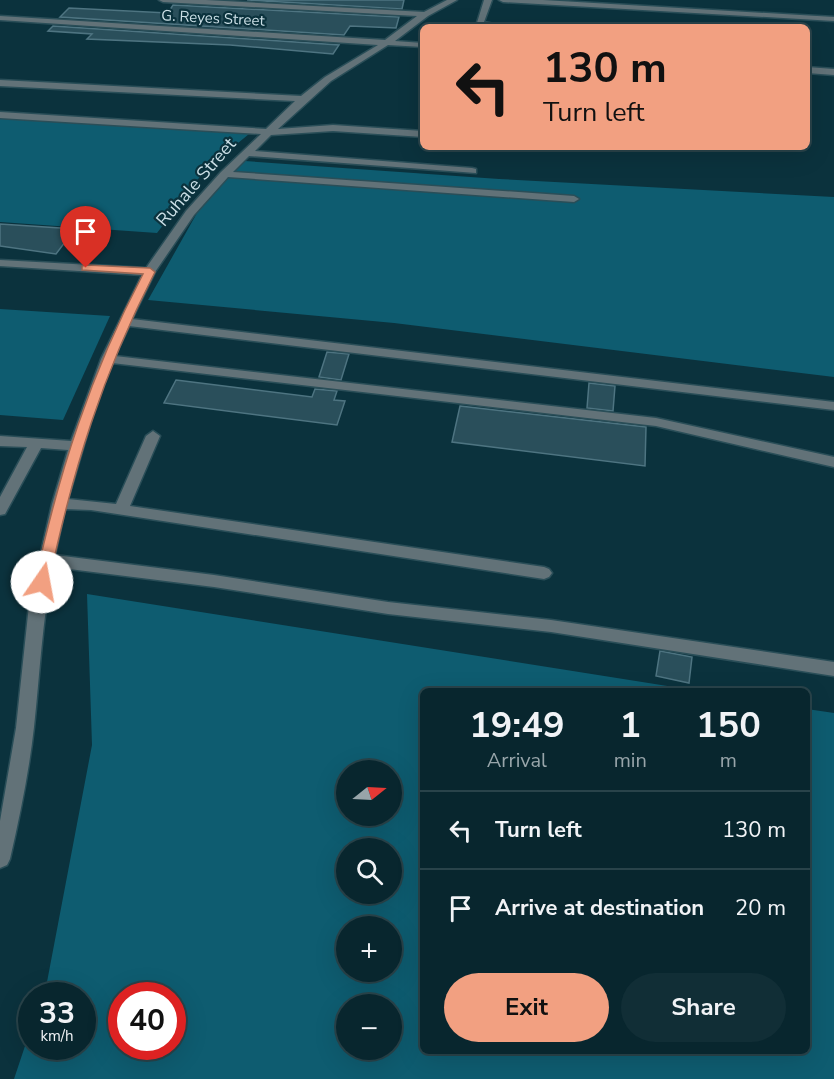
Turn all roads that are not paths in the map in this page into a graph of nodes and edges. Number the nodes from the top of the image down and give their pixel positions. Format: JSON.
{"nodes":[{"id":1,"x":162,"y":0,"type":"edge"},
{"id":2,"x":453,"y":0,"type":"edge"},
{"id":3,"x":488,"y":0,"type":"edge"},
{"id":4,"x":503,"y":0,"type":"edge"},
{"id":5,"x":425,"y":14,"type":"junction"},
{"id":6,"x":0,"y":18,"type":"edge"},
{"id":7,"x":834,"y":20,"type":"edge"},
{"id":8,"x":479,"y":24,"type":"edge"},
{"id":9,"x":388,"y":42,"type":"junction"},
{"id":10,"x":420,"y":45,"type":"edge"},
{"id":11,"x":810,"y":70,"type":"edge"},
{"id":12,"x":834,"y":72,"type":"edge"},
{"id":13,"x":0,"y":83,"type":"edge"},
{"id":14,"x":303,"y":99,"type":"junction"},
{"id":15,"x":0,"y":115,"type":"edge"},
{"id":16,"x":267,"y":132,"type":"junction"},
{"id":17,"x":420,"y":134,"type":"edge"},
{"id":18,"x":246,"y":153,"type":"junction"},
{"id":19,"x":472,"y":171,"type":"dead end"},
{"id":20,"x":225,"y":174,"type":"junction"},
{"id":21,"x":574,"y":199,"type":"dead end"},
{"id":22,"x":0,"y":263,"type":"edge"},
{"id":23,"x":150,"y":272,"type":"junction"},
{"id":24,"x":124,"y":322,"type":"junction"},
{"id":25,"x":107,"y":359,"type":"junction"},
{"id":26,"x":834,"y":406,"type":"edge"},
{"id":27,"x":153,"y":436,"type":"dead end"},
{"id":28,"x":0,"y":441,"type":"edge"},
{"id":29,"x":36,"y":444,"type":"junction"},
{"id":30,"x":76,"y":446,"type":"junction"},
{"id":31,"x":834,"y":462,"type":"edge"},
{"id":32,"x":59,"y":504,"type":"junction"},
{"id":33,"x":0,"y":510,"type":"edge"},
{"id":34,"x":120,"y":511,"type":"junction"},
{"id":35,"x":46,"y":560,"type":"junction"},
{"id":36,"x":544,"y":573,"type":"dead end"},
{"id":37,"x":834,"y":669,"type":"edge"},
{"id":38,"x":0,"y":860,"type":"edge"}],
"edges":[{"from":1,"to":5,"type":"street"},
{"from":2,"to":5,"type":"street","name":"Ruhale Street"},
{"from":3,"to":8,"type":"street"},
{"from":4,"to":7,"type":"street"},
{"from":5,"to":9,"type":"street","name":"Ruhale Street"},
{"from":6,"to":9,"type":"street","name":"G. Reyes Street"},
{"from":9,"to":10,"type":"street","name":"G. Reyes Street"},
{"from":9,"to":14,"type":"street","name":"Ruhale Street"},
{"from":11,"to":12,"type":"street"},
{"from":13,"to":14,"type":"street"},
{"from":14,"to":16,"type":"street","name":"Ruhale Street"},
{"from":15,"to":16,"type":"street"},
{"from":16,"to":17,"type":"street"},
{"from":16,"to":18,"type":"street","name":"Ruhale Street"},
{"from":18,"to":19,"type":"street"},
{"from":18,"to":20,"type":"street","name":"Ruhale Street"},
{"from":20,"to":21,"type":"street"},
{"from":20,"to":23,"type":"street","name":"Ruhale Street"},
{"from":22,"to":23,"type":"street"},
{"from":23,"to":24,"type":"street","name":"Ruhale Street"},
{"from":24,"to":25,"type":"street","name":"Ruhale Street"},
{"from":24,"to":26,"type":"street"},
{"from":25,"to":30,"type":"street","name":"Ruhale Street"},
{"from":25,"to":31,"type":"street"},
{"from":27,"to":34,"type":"street"},
{"from":28,"to":29,"type":"street"},
{"from":29,"to":30,"type":"street"},
{"from":29,"to":33,"type":"street"},
{"from":30,"to":32,"type":"street","name":"Ruhale Street"},
{"from":32,"to":34,"type":"street"},
{"from":32,"to":35,"type":"street","name":"Ruhale Street"},
{"from":34,"to":36,"type":"street"},
{"from":35,"to":37,"type":"street"},
{"from":35,"to":38,"type":"street","name":"Ruhale Street"}]}
